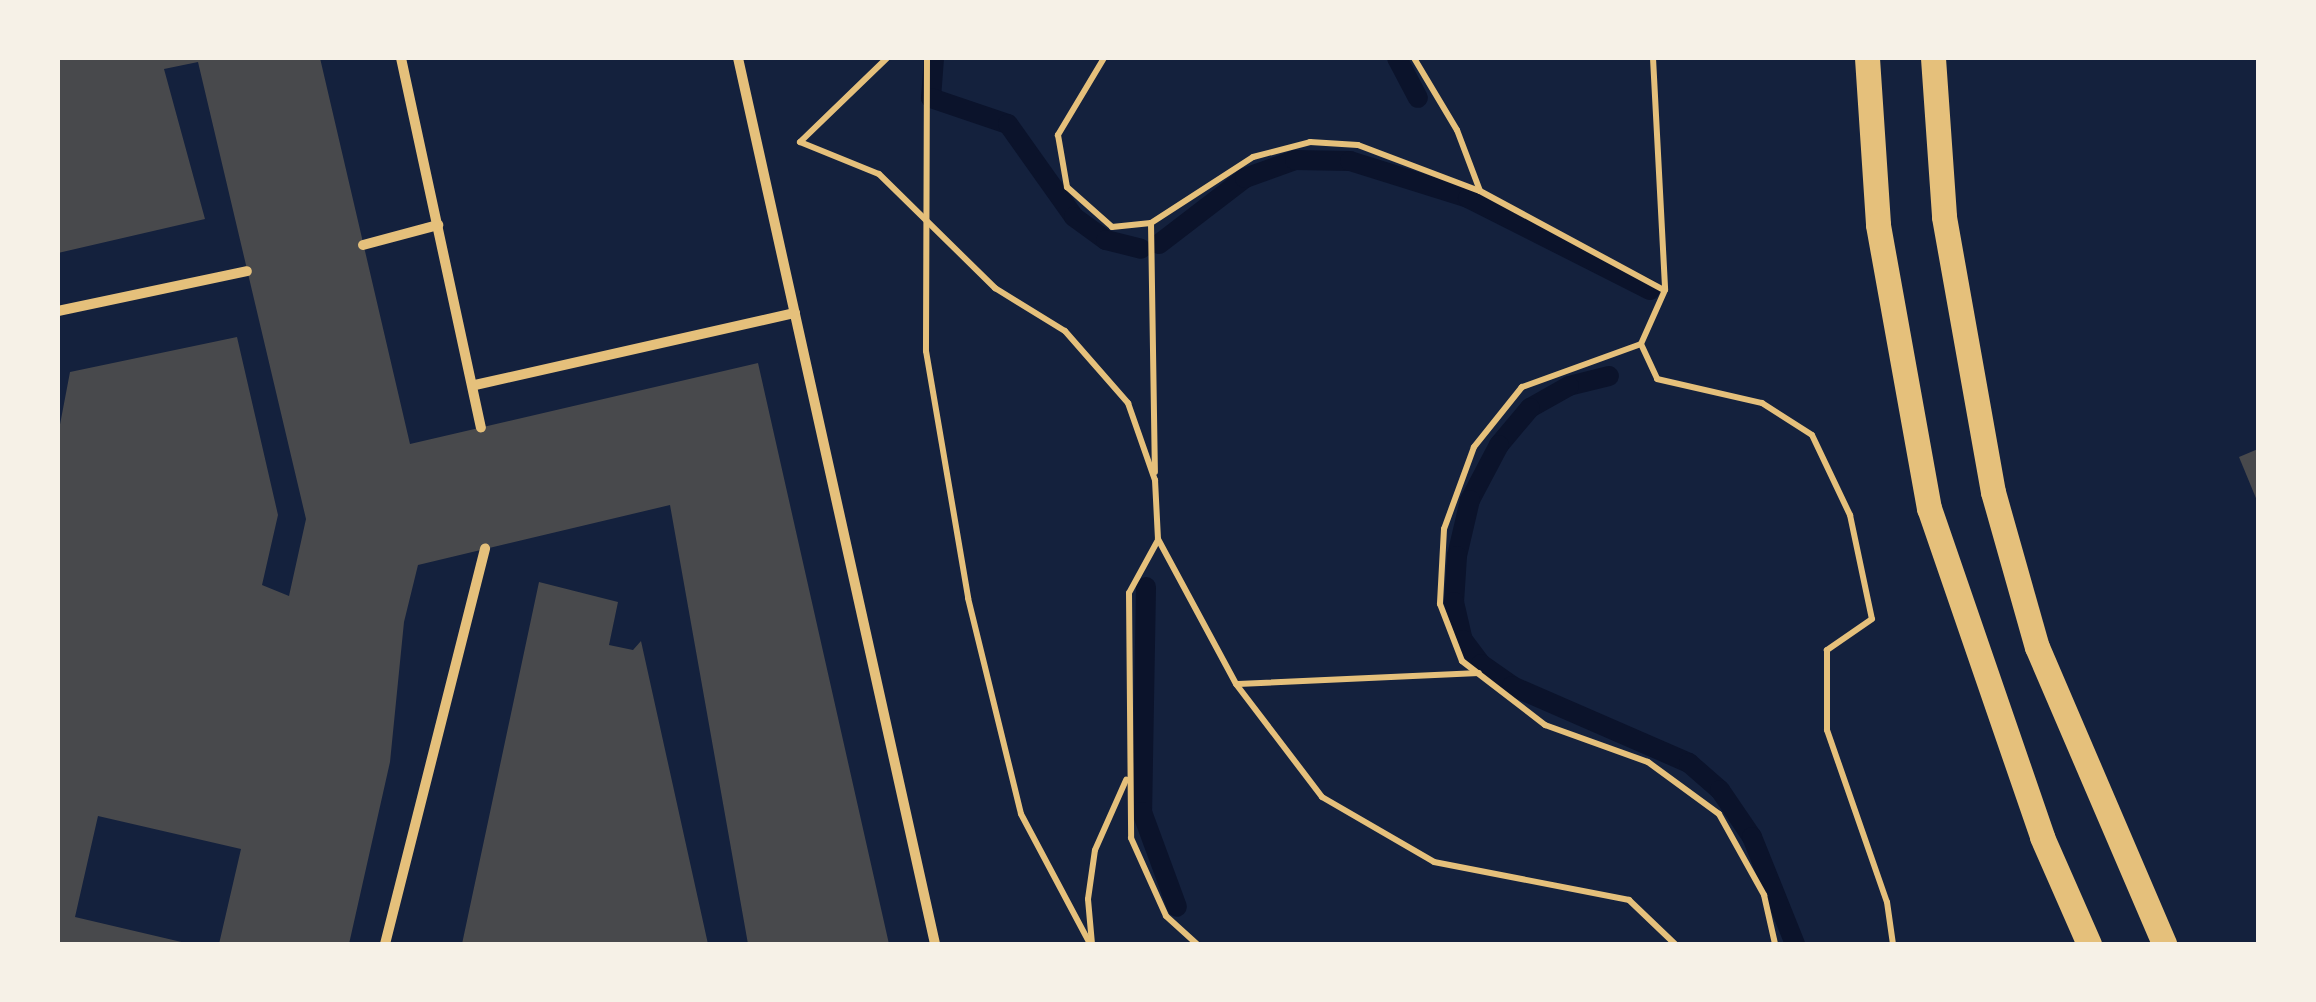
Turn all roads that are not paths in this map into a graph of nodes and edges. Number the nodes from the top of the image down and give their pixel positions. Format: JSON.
{"nodes":[{"id":1,"x":401,"y":58,"type":"edge"},
{"id":2,"x":738,"y":58,"type":"edge"},
{"id":3,"x":1868,"y":58,"type":"edge"},
{"id":4,"x":1933,"y":58,"type":"edge"},
{"id":5,"x":438,"y":225,"type":"junction"},
{"id":6,"x":363,"y":245,"type":"dead end"},
{"id":7,"x":247,"y":271,"type":"dead end"},
{"id":8,"x":58,"y":311,"type":"edge"},
{"id":9,"x":794,"y":313,"type":"junction"},
{"id":10,"x":475,"y":385,"type":"junction"},
{"id":11,"x":480,"y":427,"type":"dead end"},
{"id":12,"x":485,"y":548,"type":"dead end"},
{"id":13,"x":384,"y":944,"type":"edge"},
{"id":14,"x":935,"y":944,"type":"edge"},
{"id":15,"x":2089,"y":944,"type":"edge"},
{"id":16,"x":2164,"y":944,"type":"edge"}],
"edges":[{"from":1,"to":5,"type":"street"},
{"from":2,"to":9,"type":"street"},
{"from":3,"to":15,"type":"main road"},
{"from":4,"to":16,"type":"main road"},
{"from":5,"to":6,"type":"street"},
{"from":5,"to":10,"type":"street"},
{"from":7,"to":8,"type":"street"},
{"from":9,"to":10,"type":"street"},
{"from":9,"to":14,"type":"street"},
{"from":10,"to":11,"type":"street"},
{"from":12,"to":13,"type":"street"}]}
